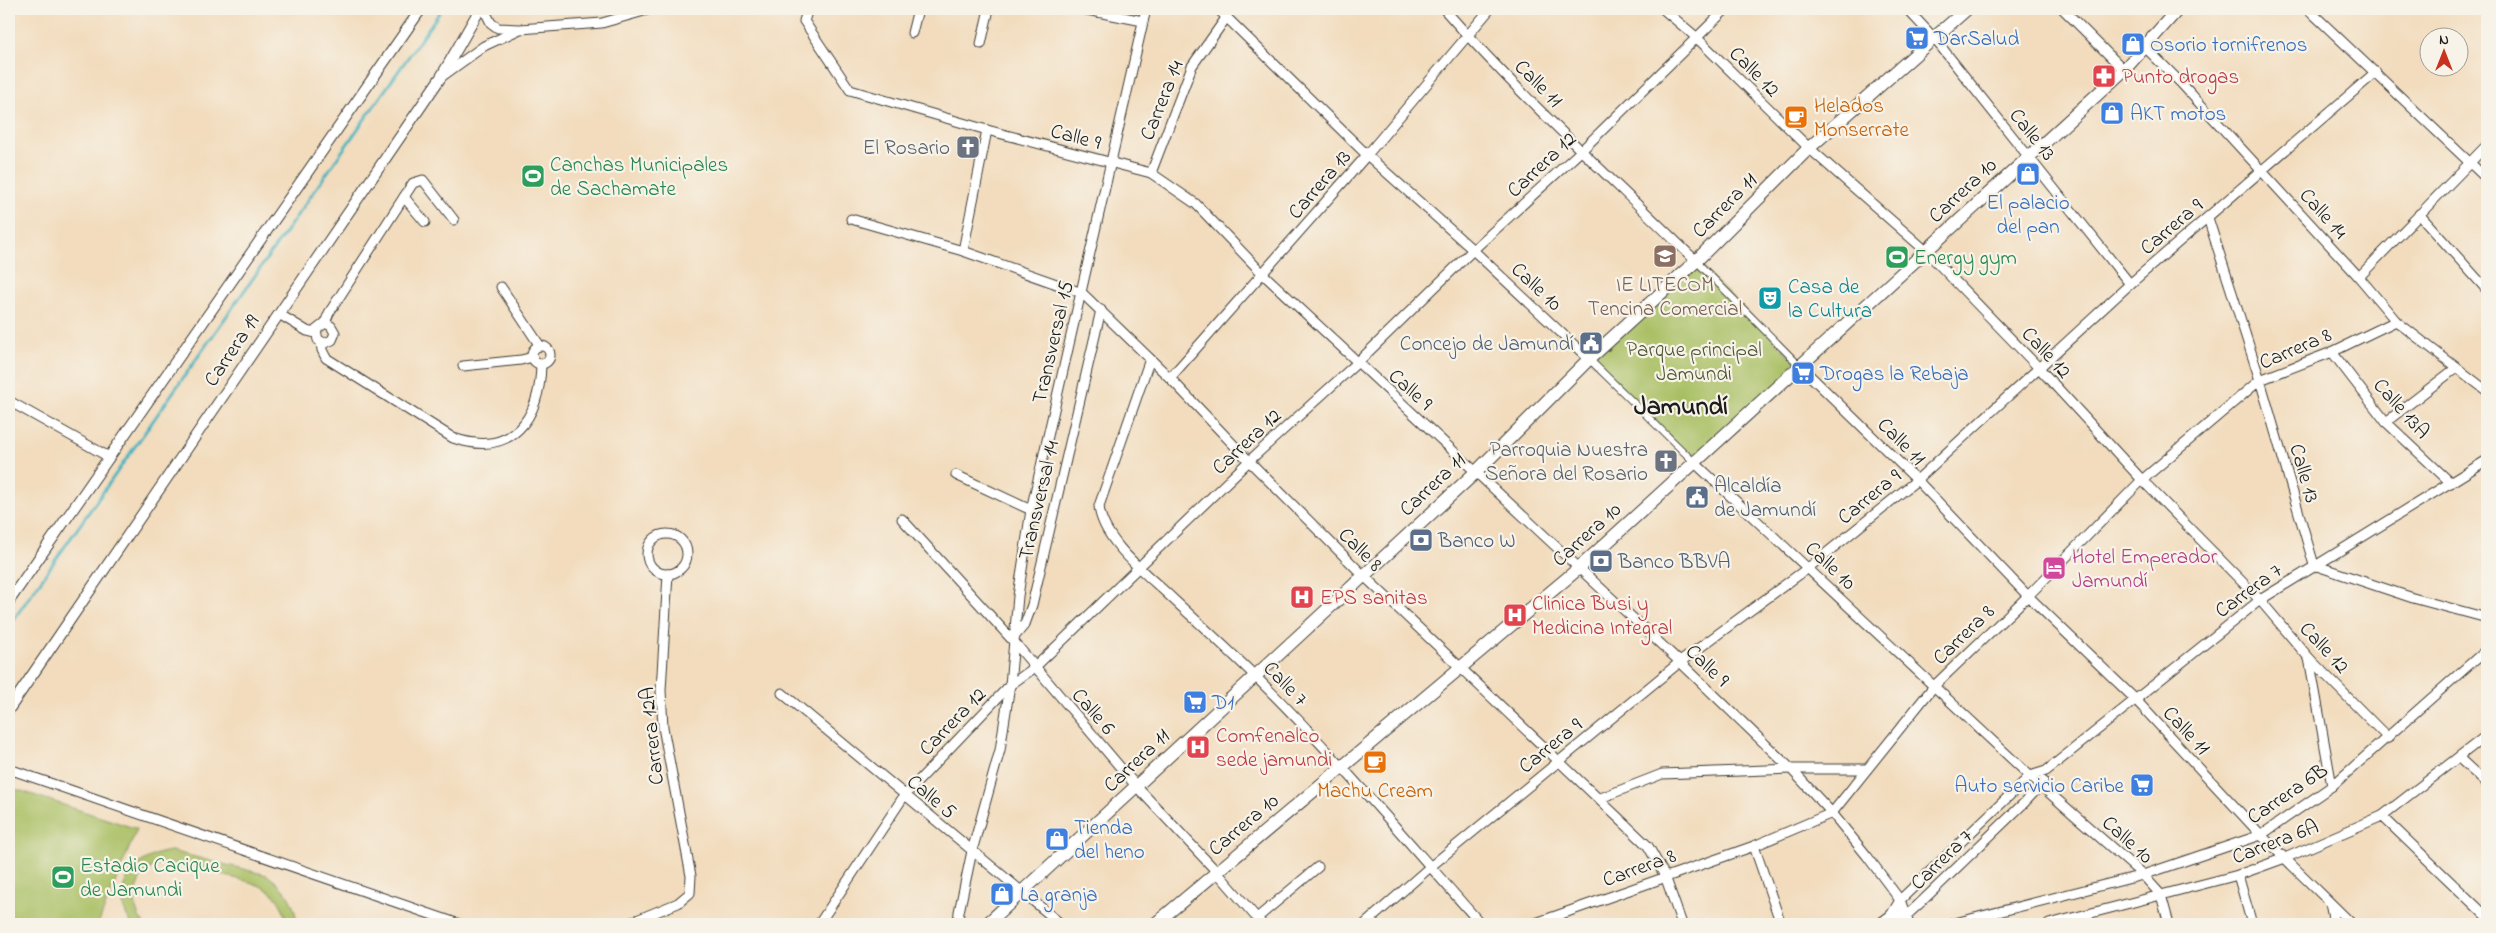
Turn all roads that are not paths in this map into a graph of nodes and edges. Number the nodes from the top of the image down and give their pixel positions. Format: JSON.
{"nodes":[{"id":1,"x":421,"y":9,"type":"edge"},
{"id":2,"x":652,"y":9,"type":"edge"},
{"id":3,"x":806,"y":9,"type":"edge"},
{"id":4,"x":918,"y":9,"type":"edge"},
{"id":5,"x":989,"y":9,"type":"edge"},
{"id":6,"x":1082,"y":9,"type":"edge"},
{"id":7,"x":1146,"y":9,"type":"edge"},
{"id":8,"x":1218,"y":9,"type":"edge"},
{"id":9,"x":1444,"y":9,"type":"edge"},
{"id":10,"x":1490,"y":9,"type":"edge"},
{"id":11,"x":1664,"y":9,"type":"edge"},
{"id":12,"x":1726,"y":9,"type":"edge"},
{"id":13,"x":1906,"y":9,"type":"edge"},
{"id":14,"x":1967,"y":9,"type":"edge"},
{"id":15,"x":2063,"y":9,"type":"edge"},
{"id":16,"x":2178,"y":9,"type":"edge"},
{"id":17,"x":2308,"y":9,"type":"edge"},
{"id":18,"x":485,"y":11,"type":"edge"},
{"id":19,"x":1226,"y":18,"type":"junction"},
{"id":20,"x":1143,"y":21,"type":"junction"},
{"id":21,"x":520,"y":29,"type":"junction"},
{"id":22,"x":912,"y":33,"type":"dead end"},
{"id":23,"x":1468,"y":36,"type":"junction"},
{"id":24,"x":1696,"y":37,"type":"junction"},
{"id":25,"x":1934,"y":38,"type":"junction"},
{"id":26,"x":981,"y":44,"type":"dead end"},
{"id":27,"x":2145,"y":47,"type":"junction"},
{"id":28,"x":2124,"y":70,"type":"junction"},
{"id":29,"x":2376,"y":72,"type":"junction"},
{"id":30,"x":441,"y":77,"type":"junction"},
{"id":31,"x":987,"y":130,"type":"junction"},
{"id":32,"x":2487,"y":145,"type":"edge"},
{"id":33,"x":1809,"y":148,"type":"junction"},
{"id":34,"x":1582,"y":150,"type":"junction"},
{"id":35,"x":1367,"y":155,"type":"junction"},
{"id":36,"x":2028,"y":156,"type":"junction"},
{"id":37,"x":2470,"y":163,"type":"junction"},
{"id":38,"x":1111,"y":164,"type":"junction"},
{"id":39,"x":2261,"y":171,"type":"junction"},
{"id":40,"x":1151,"y":173,"type":"junction"},
{"id":41,"x":2487,"y":179,"type":"edge"},
{"id":42,"x":404,"y":197,"type":"junction"},
{"id":43,"x":2419,"y":214,"type":"junction"},
{"id":44,"x":2208,"y":218,"type":"junction"},
{"id":45,"x":851,"y":219,"type":"dead end"},
{"id":46,"x":454,"y":220,"type":"dead end"},
{"id":47,"x":425,"y":222,"type":"dead end"},
{"id":48,"x":1473,"y":250,"type":"junction"},
{"id":49,"x":963,"y":251,"type":"junction"},
{"id":50,"x":1926,"y":251,"type":"junction"},
{"id":51,"x":1696,"y":261,"type":"junction"},
{"id":52,"x":1263,"y":274,"type":"junction"},
{"id":53,"x":2358,"y":278,"type":"junction"},
{"id":54,"x":2130,"y":284,"type":"junction"},
{"id":55,"x":501,"y":287,"type":"dead end"},
{"id":56,"x":2487,"y":290,"type":"edge"},
{"id":57,"x":1082,"y":293,"type":"junction"},
{"id":58,"x":1101,"y":310,"type":"junction"},
{"id":59,"x":278,"y":314,"type":"junction"},
{"id":60,"x":2396,"y":322,"type":"junction"},
{"id":61,"x":325,"y":324,"type":"junction"},
{"id":62,"x":315,"y":333,"type":"junction"},
{"id":63,"x":321,"y":342,"type":"junction"},
{"id":64,"x":540,"y":346,"type":"junction"},
{"id":65,"x":2332,"y":352,"type":"junction"},
{"id":66,"x":532,"y":357,"type":"junction"},
{"id":67,"x":1150,"y":359,"type":"junction"},
{"id":68,"x":1589,"y":359,"type":"junction"},
{"id":69,"x":1357,"y":363,"type":"junction"},
{"id":70,"x":541,"y":364,"type":"junction"},
{"id":71,"x":463,"y":366,"type":"dead end"},
{"id":72,"x":1800,"y":366,"type":"junction"},
{"id":73,"x":2039,"y":368,"type":"junction"},
{"id":74,"x":2456,"y":368,"type":"junction"},
{"id":75,"x":1170,"y":378,"type":"junction"},
{"id":76,"x":2260,"y":380,"type":"junction"},
{"id":77,"x":2487,"y":391,"type":"edge"},
{"id":78,"x":9,"y":401,"type":"edge"},
{"id":79,"x":2386,"y":422,"type":"junction"},
{"id":80,"x":109,"y":457,"type":"junction"},
{"id":81,"x":2487,"y":460,"type":"edge"},
{"id":82,"x":1249,"y":461,"type":"junction"},
{"id":83,"x":1695,"y":463,"type":"junction"},
{"id":84,"x":1476,"y":472,"type":"junction"},
{"id":85,"x":956,"y":475,"type":"dead end"},
{"id":86,"x":1917,"y":480,"type":"junction"},
{"id":87,"x":2142,"y":480,"type":"junction"},
{"id":88,"x":2451,"y":483,"type":"junction"},
{"id":89,"x":1031,"y":510,"type":"junction"},
{"id":90,"x":902,"y":519,"type":"dead end"},
{"id":91,"x":2314,"y":565,"type":"junction"},
{"id":92,"x":1139,"y":567,"type":"junction"},
{"id":93,"x":1808,"y":568,"type":"junction"},
{"id":94,"x":1578,"y":569,"type":"junction"},
{"id":95,"x":668,"y":574,"type":"junction"},
{"id":96,"x":1363,"y":575,"type":"junction"},
{"id":97,"x":2028,"y":596,"type":"junction"},
{"id":98,"x":2260,"y":600,"type":"junction"},
{"id":99,"x":9,"y":601,"type":"edge"},
{"id":100,"x":2487,"y":618,"type":"edge"},
{"id":101,"x":1015,"y":639,"type":"junction"},
{"id":102,"x":2487,"y":649,"type":"edge"},
{"id":103,"x":2309,"y":658,"type":"junction"},
{"id":104,"x":1680,"y":662,"type":"junction"},
{"id":105,"x":1034,"y":668,"type":"junction"},
{"id":106,"x":1459,"y":668,"type":"junction"},
{"id":107,"x":1256,"y":677,"type":"junction"},
{"id":108,"x":1010,"y":685,"type":"junction"},
{"id":109,"x":1934,"y":686,"type":"junction"},
{"id":110,"x":782,"y":693,"type":"dead end"},
{"id":111,"x":2134,"y":699,"type":"junction"},
{"id":112,"x":9,"y":709,"type":"edge"},
{"id":113,"x":2487,"y":735,"type":"edge"},
{"id":114,"x":2388,"y":738,"type":"junction"},
{"id":115,"x":2459,"y":758,"type":"junction"},
{"id":116,"x":1558,"y":761,"type":"junction"},
{"id":117,"x":1342,"y":767,"type":"junction"},
{"id":118,"x":9,"y":769,"type":"edge"},
{"id":119,"x":1791,"y":769,"type":"junction"},
{"id":120,"x":1867,"y":769,"type":"junction"},
{"id":121,"x":2046,"y":771,"type":"junction"},
{"id":122,"x":2030,"y":776,"type":"junction"},
{"id":123,"x":2487,"y":784,"type":"edge"},
{"id":124,"x":2041,"y":785,"type":"junction"},
{"id":125,"x":2332,"y":786,"type":"junction"},
{"id":126,"x":1137,"y":787,"type":"junction"},
{"id":127,"x":904,"y":796,"type":"junction"},
{"id":128,"x":1598,"y":799,"type":"junction"},
{"id":129,"x":1832,"y":813,"type":"junction"},
{"id":130,"x":2382,"y":816,"type":"junction"},
{"id":131,"x":2261,"y":835,"type":"junction"},
{"id":132,"x":1754,"y":846,"type":"junction"},
{"id":133,"x":972,"y":851,"type":"junction"},
{"id":134,"x":2285,"y":858,"type":"junction"},
{"id":135,"x":1318,"y":867,"type":"dead end"},
{"id":136,"x":1430,"y":867,"type":"junction"},
{"id":137,"x":1217,"y":872,"type":"junction"},
{"id":138,"x":2238,"y":874,"type":"junction"},
{"id":139,"x":2143,"y":875,"type":"junction"},
{"id":140,"x":1665,"y":876,"type":"junction"},
{"id":141,"x":1023,"y":891,"type":"junction"},
{"id":142,"x":2161,"y":895,"type":"junction"},
{"id":143,"x":1900,"y":900,"type":"junction"},
{"id":144,"x":2330,"y":902,"type":"junction"},
{"id":145,"x":1891,"y":915,"type":"junction"},
{"id":146,"x":1906,"y":915,"type":"junction"},
{"id":147,"x":2487,"y":917,"type":"edge"},
{"id":148,"x":1259,"y":921,"type":"edge"},
{"id":149,"x":2079,"y":921,"type":"edge"},
{"id":150,"x":459,"y":924,"type":"edge"},
{"id":151,"x":627,"y":924,"type":"edge"},
{"id":152,"x":818,"y":924,"type":"edge"},
{"id":153,"x":958,"y":924,"type":"edge"},
{"id":154,"x":987,"y":924,"type":"edge"},
{"id":155,"x":1061,"y":924,"type":"edge"},
{"id":156,"x":1155,"y":924,"type":"edge"},
{"id":157,"x":1365,"y":924,"type":"edge"},
{"id":158,"x":1481,"y":924,"type":"edge"},
{"id":159,"x":1533,"y":924,"type":"edge"},
{"id":160,"x":1682,"y":924,"type":"edge"},
{"id":161,"x":1781,"y":924,"type":"edge"},
{"id":162,"x":1879,"y":924,"type":"edge"},
{"id":163,"x":1909,"y":924,"type":"edge"},
{"id":164,"x":1951,"y":924,"type":"edge"},
{"id":165,"x":2049,"y":924,"type":"edge"},
{"id":166,"x":2169,"y":924,"type":"edge"},
{"id":167,"x":2252,"y":924,"type":"edge"},
{"id":168,"x":2334,"y":924,"type":"edge"},
{"id":169,"x":2352,"y":924,"type":"edge"}],
"edges":[{"from":1,"to":80,"type":"street","name":"Carrera 19"},
{"from":2,"to":21,"type":"street"},
{"from":3,"to":31,"type":"street","name":"Calle 9"},
{"from":4,"to":22,"type":"street"},
{"from":5,"to":26,"type":"street"},
{"from":6,"to":20,"type":"street"},
{"from":7,"to":20,"type":"street","name":"Transversal 15"},
{"from":8,"to":19,"type":"street","name":"Calle 10"},
{"from":9,"to":23,"type":"street","name":"Calle 11"},
{"from":10,"to":23,"type":"street","name":"Carrera 13"},
{"from":11,"to":24,"type":"street","name":"Calle 12"},
{"from":12,"to":24,"type":"street","name":"Carrera 12"},
{"from":13,"to":25,"type":"street","name":"Calle 13"},
{"from":14,"to":25,"type":"main road","name":"Carrera 11"},
{"from":15,"to":28,"type":"street"},
{"from":16,"to":27,"type":"main road","name":"Carrera 10"},
{"from":17,"to":29,"type":"street"},
{"from":18,"to":21,"type":"street"},
{"from":18,"to":30,"type":"street","name":"Carrera 19"},
{"from":19,"to":35,"type":"street","name":"Calle 10"},
{"from":19,"to":40,"type":"street","name":"Carrera 14"},
{"from":20,"to":38,"type":"street","name":"Transversal 15"},
{"from":21,"to":30,"type":"street"},
{"from":23,"to":34,"type":"street","name":"Calle 11"},
{"from":23,"to":35,"type":"street","name":"Carrera 13"},
{"from":24,"to":33,"type":"street","name":"Calle 12"},
{"from":24,"to":34,"type":"street","name":"Carrera 12"},
{"from":25,"to":33,"type":"main road","name":"Carrera 11"},
{"from":25,"to":36,"type":"street","name":"Calle 13"},
{"from":27,"to":28,"type":"main road","name":"Carrera 10"},
{"from":27,"to":39,"type":"street","name":"Calle 14"},
{"from":28,"to":36,"type":"main road","name":"Carrera 10"},
{"from":29,"to":37,"type":"street"},
{"from":29,"to":39,"type":"street","name":"Carrera 9"},
{"from":30,"to":59,"type":"street","name":"Carrera 19"},
{"from":31,"to":38,"type":"street","name":"Calle 9"},
{"from":31,"to":49,"type":"street"},
{"from":32,"to":37,"type":"street"},
{"from":33,"to":50,"type":"street","name":"Calle 12"},
{"from":33,"to":51,"type":"main road","name":"Carrera 11"},
{"from":34,"to":48,"type":"street","name":"Carrera 12"},
{"from":34,"to":51,"type":"street","name":"Calle 11"},
{"from":35,"to":48,"type":"street","name":"Calle 10"},
{"from":35,"to":52,"type":"street","name":"Carrera 13"},
{"from":36,"to":50,"type":"main road","name":"Carrera 10"},
{"from":36,"to":54,"type":"street","name":"Calle 13"},
{"from":37,"to":41,"type":"street"},
{"from":37,"to":43,"type":"street"},
{"from":38,"to":40,"type":"street","name":"Calle 9"},
{"from":38,"to":57,"type":"street","name":"Transversal 15"},
{"from":39,"to":44,"type":"street","name":"Carrera 9"},
{"from":39,"to":53,"type":"street","name":"Calle 14"},
{"from":40,"to":52,"type":"street","name":"Calle 9"},
{"from":42,"to":46,"type":"street"},
{"from":42,"to":47,"type":"street"},
{"from":42,"to":61,"type":"street"},
{"from":43,"to":53,"type":"street"},
{"from":43,"to":56,"type":"street"},
{"from":44,"to":54,"type":"street","name":"Carrera 9"},
{"from":44,"to":76,"type":"street","name":"Calle 13"},
{"from":45,"to":49,"type":"street"},
{"from":48,"to":68,"type":"street","name":"Calle 10"},
{"from":48,"to":69,"type":"street","name":"Carrera 12"},
{"from":49,"to":57,"type":"street"},
{"from":50,"to":72,"type":"main road","name":"Carrera 10"},
{"from":50,"to":73,"type":"street","name":"Calle 12"},
{"from":51,"to":68,"type":"main road","name":"Carrera 11"},
{"from":51,"to":72,"type":"street","name":"Calle 11"},
{"from":52,"to":69,"type":"street","name":"Calle 9"},
{"from":52,"to":75,"type":"street","name":"Carrera 13"},
{"from":53,"to":60,"type":"street","name":"Calle 14"},
{"from":54,"to":73,"type":"street","name":"Carrera 9"},
{"from":55,"to":64,"type":"street"},
{"from":57,"to":58,"type":"street","name":"Calle 8"},
{"from":57,"to":89,"type":"street","name":"Transversal 15"},
{"from":58,"to":67,"type":"street","name":"Calle 8"},
{"from":58,"to":101,"type":"street","name":"Transversal 14"},
{"from":59,"to":62,"type":"street"},
{"from":59,"to":112,"type":"street","name":"Carrera 19"},
{"from":60,"to":65,"type":"street","name":"Carrera 8"},
{"from":60,"to":74,"type":"street","name":"Calle 14"},
{"from":61,"to":62,"type":"street"},
{"from":61,"to":63,"type":"street"},
{"from":62,"to":63,"type":"street"},
{"from":63,"to":70,"type":"street"},
{"from":64,"to":66,"type":"street"},
{"from":64,"to":70,"type":"street"},
{"from":65,"to":76,"type":"street","name":"Carrera 8"},
{"from":65,"to":79,"type":"street","name":"Calle 13A"},
{"from":66,"to":70,"type":"street"},
{"from":66,"to":71,"type":"street"},
{"from":67,"to":75,"type":"street","name":"Calle 8"},
{"from":67,"to":92,"type":"street","name":"Calle 7"},
{"from":68,"to":83,"type":"street","name":"Calle 10"},
{"from":68,"to":84,"type":"main road","name":"Carrera 11"},
{"from":69,"to":82,"type":"street","name":"Carrera 12"},
{"from":69,"to":84,"type":"street","name":"Calle 9"},
{"from":72,"to":83,"type":"main road","name":"Carrera 10"},
{"from":72,"to":86,"type":"street","name":"Calle 11"},
{"from":73,"to":86,"type":"street","name":"Carrera 9"},
{"from":73,"to":87,"type":"street","name":"Calle 12"},
{"from":74,"to":77,"type":"street","name":"Calle 14"},
{"from":74,"to":79,"type":"street"},
{"from":75,"to":82,"type":"street","name":"Calle 8"},
{"from":76,"to":87,"type":"street","name":"Carrera 8"},
{"from":76,"to":91,"type":"street","name":"Calle 13"},
{"from":78,"to":80,"type":"street"},
{"from":79,"to":88,"type":"street","name":"Calle 13A"},
{"from":80,"to":99,"type":"street","name":"Carrera 19"},
{"from":81,"to":88,"type":"street","name":"Carrera 7"},
{"from":82,"to":92,"type":"street","name":"Carrera 12"},
{"from":82,"to":96,"type":"street","name":"Calle 8"},
{"from":83,"to":93,"type":"street","name":"Calle 10"},
{"from":83,"to":94,"type":"main road","name":"Carrera 10"},
{"from":84,"to":94,"type":"street","name":"Calle 9"},
{"from":84,"to":96,"type":"main road","name":"Carrera 11"},
{"from":85,"to":89,"type":"street"},
{"from":86,"to":93,"type":"street","name":"Carrera 9"},
{"from":86,"to":97,"type":"street","name":"Calle 11"},
{"from":87,"to":97,"type":"street","name":"Carrera 8"},
{"from":87,"to":98,"type":"street","name":"Calle 12"},
{"from":88,"to":91,"type":"street","name":"Carrera 7"},
{"from":89,"to":101,"type":"street","name":"Transversal 15"},
{"from":90,"to":101,"type":"street","name":"Calle 6"},
{"from":91,"to":98,"type":"street","name":"Carrera 7"},
{"from":91,"to":100,"type":"street"},
{"from":92,"to":105,"type":"street","name":"Carrera 12"},
{"from":92,"to":107,"type":"street","name":"Calle 7"},
{"from":93,"to":104,"type":"street","name":"Carrera 9"},
{"from":93,"to":109,"type":"street","name":"Calle 10"},
{"from":94,"to":104,"type":"street","name":"Calle 9"},
{"from":94,"to":106,"type":"main road","name":"Carrera 10"},
{"from":95,"to":95,"type":"street"},
{"from":95,"to":151,"type":"street","name":"Carrera 12A"},
{"from":96,"to":106,"type":"street","name":"Calle 8"},
{"from":96,"to":107,"type":"main road","name":"Carrera 11"},
{"from":97,"to":109,"type":"street","name":"Carrera 8"},
{"from":97,"to":111,"type":"street","name":"Calle 11"},
{"from":98,"to":103,"type":"street","name":"Calle 12"},
{"from":98,"to":111,"type":"street","name":"Carrera 7"},
{"from":101,"to":105,"type":"street","name":"Calle 6"},
{"from":101,"to":108,"type":"street","name":"Transversal 15"},
{"from":102,"to":114,"type":"street","name":"Carrera 6B"},
{"from":103,"to":114,"type":"street","name":"Calle 12"},
{"from":103,"to":125,"type":"street"},
{"from":104,"to":116,"type":"street","name":"Carrera 9"},
{"from":104,"to":119,"type":"street","name":"Calle 9"},
{"from":105,"to":108,"type":"street","name":"Carrera 12"},
{"from":105,"to":126,"type":"street","name":"Calle 6"},
{"from":106,"to":116,"type":"street","name":"Calle 8"},
{"from":106,"to":117,"type":"main road","name":"Carrera 10"},
{"from":107,"to":117,"type":"street","name":"Calle 7"},
{"from":107,"to":126,"type":"main road","name":"Carrera 11"},
{"from":108,"to":127,"type":"street","name":"Carrera 12"},
{"from":108,"to":133,"type":"street"},
{"from":109,"to":120,"type":"street","name":"Carrera 8"},
{"from":109,"to":122,"type":"street","name":"Calle 10"},
{"from":110,"to":127,"type":"street","name":"Calle 5"},
{"from":111,"to":121,"type":"street","name":"Carrera 7"},
{"from":111,"to":131,"type":"street","name":"Calle 11"},
{"from":113,"to":115,"type":"street","name":"Carrera 6A"},
{"from":114,"to":125,"type":"street","name":"Carrera 6B"},
{"from":115,"to":123,"type":"street"},
{"from":115,"to":130,"type":"street","name":"Carrera 6A"},
{"from":116,"to":128,"type":"street","name":"Calle 8"},
{"from":116,"to":136,"type":"street","name":"Carrera 9"},
{"from":117,"to":136,"type":"street","name":"Calle 7"},
{"from":117,"to":137,"type":"main road","name":"Carrera 10"},
{"from":118,"to":150,"type":"street"},
{"from":119,"to":120,"type":"street"},
{"from":119,"to":128,"type":"street"},
{"from":119,"to":129,"type":"street","name":"Calle 9"},
{"from":120,"to":129,"type":"street","name":"Carrera 8"},
{"from":121,"to":122,"type":"street","name":"Carrera 7"},
{"from":121,"to":124,"type":"street","name":"Carrera 7"},
{"from":122,"to":124,"type":"street","name":"Calle 10"},
{"from":122,"to":143,"type":"street","name":"Carrera 7"},
{"from":124,"to":139,"type":"street","name":"Calle 10"},
{"from":124,"to":146,"type":"street","name":"Carrera 7"},
{"from":125,"to":131,"type":"street","name":"Carrera 6B"},
{"from":126,"to":137,"type":"street","name":"Calle 6"},
{"from":126,"to":141,"type":"main road","name":"Carrera 11"},
{"from":127,"to":133,"type":"street","name":"Calle 5"},
{"from":127,"to":152,"type":"street","name":"Carrera 12"},
{"from":128,"to":140,"type":"street","name":"Calle 8"},
{"from":129,"to":132,"type":"street","name":"Carrera 8"},
{"from":129,"to":143,"type":"street","name":"Calle 9"},
{"from":130,"to":134,"type":"street","name":"Carrera 6A"},
{"from":130,"to":147,"type":"street"},
{"from":131,"to":134,"type":"street","name":"Calle 11"},
{"from":131,"to":139,"type":"street","name":"Carrera 6B"},
{"from":132,"to":140,"type":"street","name":"Carrera 8"},
{"from":132,"to":161,"type":"street"},
{"from":133,"to":141,"type":"street","name":"Calle 5"},
{"from":133,"to":153,"type":"street"},
{"from":134,"to":138,"type":"street","name":"Carrera 6A"},
{"from":134,"to":144,"type":"street","name":"Calle 11"},
{"from":135,"to":148,"type":"street"},
{"from":136,"to":157,"type":"street","name":"Carrera 9"},
{"from":136,"to":158,"type":"street","name":"Calle 7"},
{"from":137,"to":148,"type":"street","name":"Calle 6"},
{"from":137,"to":156,"type":"main road","name":"Carrera 10"},
{"from":138,"to":142,"type":"street","name":"Carrera 6A"},
{"from":138,"to":167,"type":"street"},
{"from":139,"to":142,"type":"street","name":"Calle 10"},
{"from":139,"to":164,"type":"street","name":"Carrera 6B"},
{"from":140,"to":159,"type":"street","name":"Carrera 8"},
{"from":140,"to":160,"type":"street","name":"Calle 8"},
{"from":141,"to":154,"type":"main road","name":"Carrera 11"},
{"from":141,"to":155,"type":"street","name":"Calle 5"},
{"from":142,"to":149,"type":"street","name":"Carrera 6A"},
{"from":142,"to":166,"type":"street","name":"Calle 10"},
{"from":143,"to":145,"type":"street","name":"Carrera 7"},
{"from":143,"to":146,"type":"street","name":"Calle 9"},
{"from":144,"to":168,"type":"street"},
{"from":144,"to":169,"type":"street","name":"Calle 11"},
{"from":145,"to":146,"type":"street","name":"Carrera 7"},
{"from":145,"to":162,"type":"street","name":"Carrera 7"},
{"from":146,"to":163,"type":"street","name":"Calle 9"},
{"from":149,"to":165,"type":"street","name":"Carrera 6A"}]}
